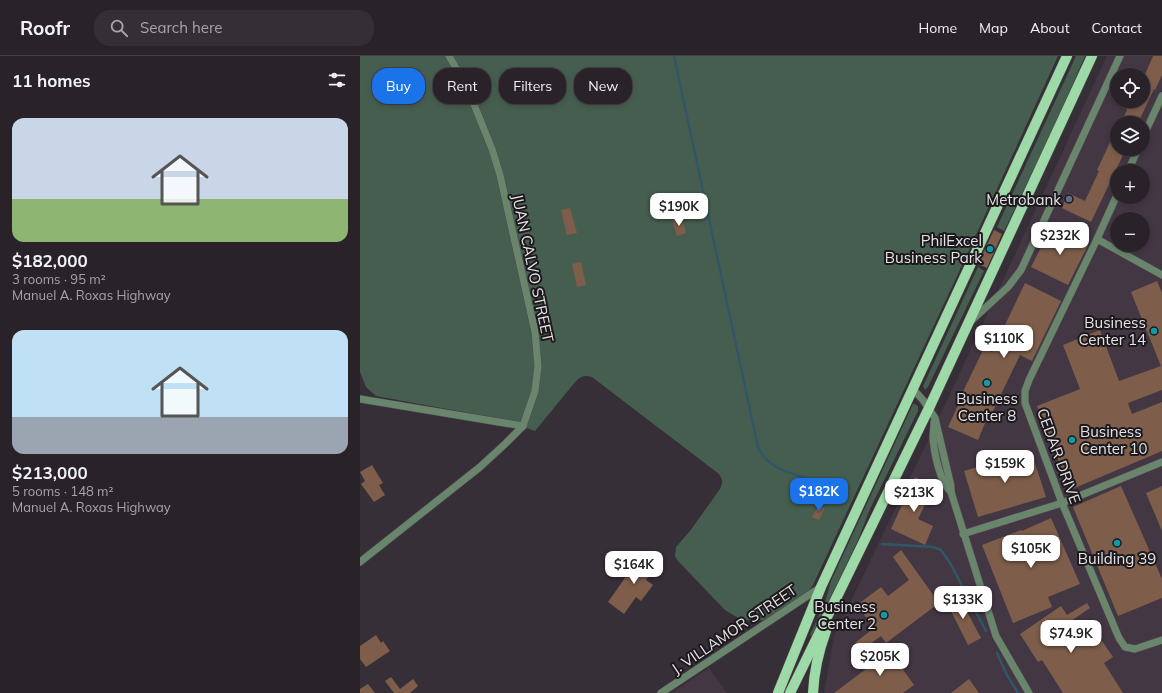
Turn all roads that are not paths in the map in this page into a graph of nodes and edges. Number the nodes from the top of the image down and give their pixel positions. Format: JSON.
{"nodes":[{"id":1,"x":449,"y":56,"type":"edge"},
{"id":2,"x":1067,"y":56,"type":"edge"},
{"id":3,"x":1092,"y":56,"type":"edge"},
{"id":4,"x":1120,"y":56,"type":"edge"},
{"id":5,"x":1162,"y":96,"type":"edge"},
{"id":6,"x":1150,"y":122,"type":"edge"},
{"id":7,"x":1113,"y":204,"type":"edge"},
{"id":8,"x":1097,"y":239,"type":"junction"},
{"id":9,"x":1162,"y":275,"type":"edge"},
{"id":10,"x":967,"y":325,"type":"junction"},
{"id":11,"x":913,"y":389,"type":"junction"},
{"id":12,"x":360,"y":399,"type":"edge"},
{"id":13,"x":929,"y":408,"type":"junction"},
{"id":14,"x":523,"y":426,"type":"junction"},
{"id":15,"x":1162,"y":462,"type":"edge"},
{"id":16,"x":1062,"y":503,"type":"junction"},
{"id":17,"x":963,"y":534,"type":"junction"},
{"id":18,"x":360,"y":562,"type":"edge"},
{"id":19,"x":842,"y":585,"type":"junction"},
{"id":20,"x":821,"y":586,"type":"junction"},
{"id":21,"x":1162,"y":640,"type":"edge"},
{"id":22,"x":661,"y":693,"type":"edge"},
{"id":23,"x":778,"y":693,"type":"edge"},
{"id":24,"x":790,"y":693,"type":"edge"},
{"id":25,"x":813,"y":693,"type":"edge"},
{"id":26,"x":1029,"y":693,"type":"edge"}],
"edges":[{"from":1,"to":14,"type":"street","name":"JUAN CALVO STREET"},
{"from":2,"to":11,"type":"main road"},
{"from":3,"to":10,"type":"main road"},
{"from":4,"to":10,"type":"street"},
{"from":5,"to":6,"type":"street"},
{"from":7,"to":8,"type":"street","name":"CEDAR DRIVE"},
{"from":8,"to":9,"type":"street"},
{"from":8,"to":16,"type":"street","name":"CEDAR DRIVE"},
{"from":10,"to":13,"type":"main road"},
{"from":11,"to":13,"type":"street"},
{"from":11,"to":20,"type":"main road"},
{"from":12,"to":14,"type":"street"},
{"from":13,"to":17,"type":"street"},
{"from":13,"to":19,"type":"main road"},
{"from":14,"to":18,"type":"street","name":"JUAN CALVO STREET"},
{"from":15,"to":16,"type":"street"},
{"from":16,"to":17,"type":"street"},
{"from":16,"to":21,"type":"street","name":"CEDAR DRIVE"},
{"from":17,"to":26,"type":"street"},
{"from":19,"to":24,"type":"main road"},
{"from":19,"to":25,"type":"main road"},
{"from":20,"to":22,"type":"street","name":"J. VILLAMOR STREET"},
{"from":20,"to":23,"type":"main road"}]}
